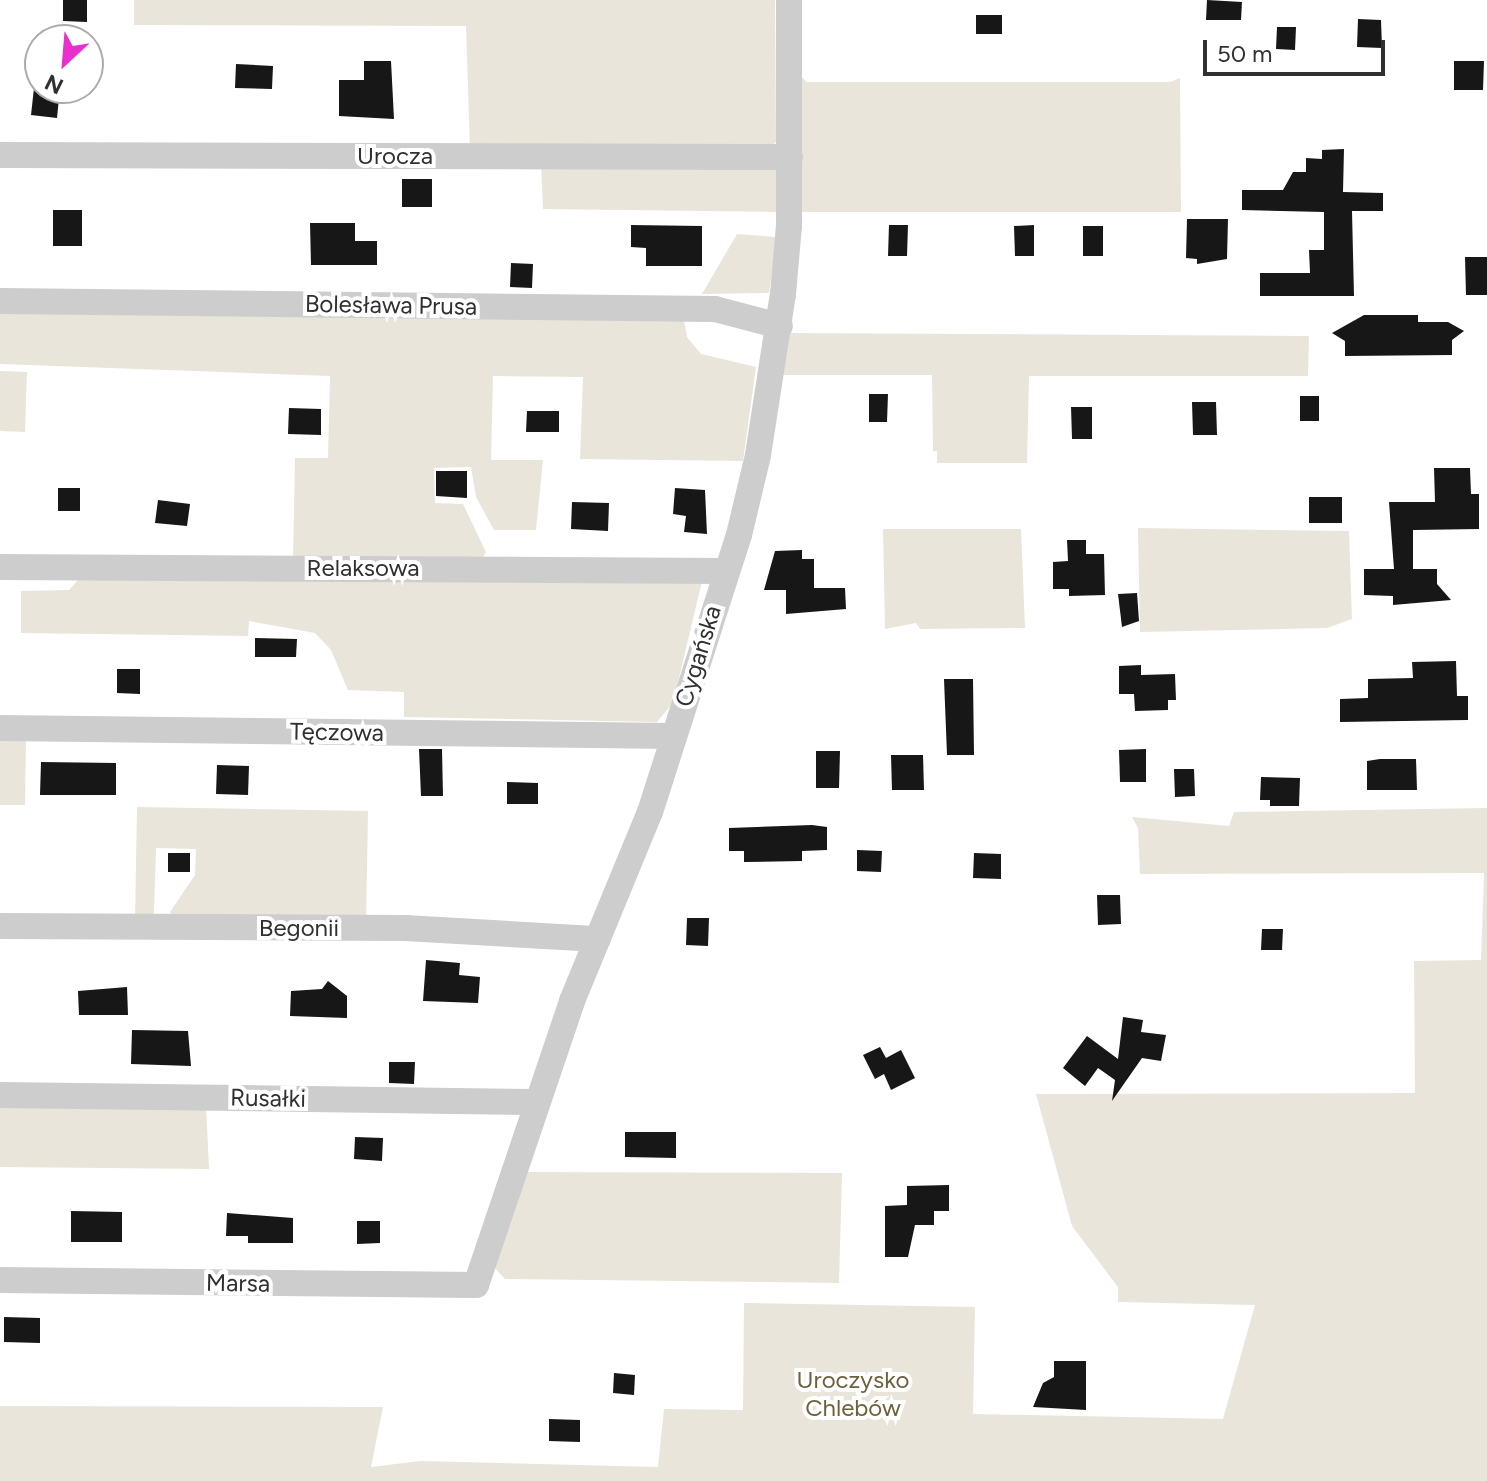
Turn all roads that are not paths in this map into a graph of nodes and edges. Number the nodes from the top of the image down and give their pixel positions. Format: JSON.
{"nodes":[{"id":1,"x":789,"y":0,"type":"edge"},
{"id":2,"x":0,"y":155,"type":"edge"},
{"id":3,"x":790,"y":157,"type":"junction"},
{"id":4,"x":0,"y":301,"type":"edge"},
{"id":5,"x":780,"y":326,"type":"junction"},
{"id":6,"x":0,"y":567,"type":"edge"},
{"id":7,"x":725,"y":571,"type":"junction"},
{"id":8,"x":0,"y":728,"type":"edge"},
{"id":9,"x":674,"y":736,"type":"junction"},
{"id":10,"x":0,"y":926,"type":"edge"},
{"id":11,"x":598,"y":939,"type":"junction"},
{"id":12,"x":0,"y":1095,"type":"edge"},
{"id":13,"x":536,"y":1102,"type":"junction"},
{"id":14,"x":0,"y":1280,"type":"edge"},
{"id":15,"x":476,"y":1285,"type":"joint"}],
"edges":[{"from":1,"to":3,"type":"street","name":"Cygańska"},
{"from":2,"to":3,"type":"street","name":"Urocza"},
{"from":3,"to":5,"type":"street","name":"Cygańska"},
{"from":4,"to":5,"type":"street","name":"Bolesława Prusa"},
{"from":5,"to":7,"type":"street","name":"Cygańska"},
{"from":6,"to":7,"type":"street","name":"Relaksowa"},
{"from":7,"to":9,"type":"street","name":"Cygańska"},
{"from":8,"to":9,"type":"street","name":"Tęczowa"},
{"from":9,"to":11,"type":"street","name":"Cygańska"},
{"from":10,"to":11,"type":"street","name":"Begonii"},
{"from":11,"to":13,"type":"street","name":"Cygańska"},
{"from":12,"to":13,"type":"street","name":"Rusałki"},
{"from":13,"to":15,"type":"street","name":"Cygańska"},
{"from":14,"to":15,"type":"street","name":"Marsa"}]}
